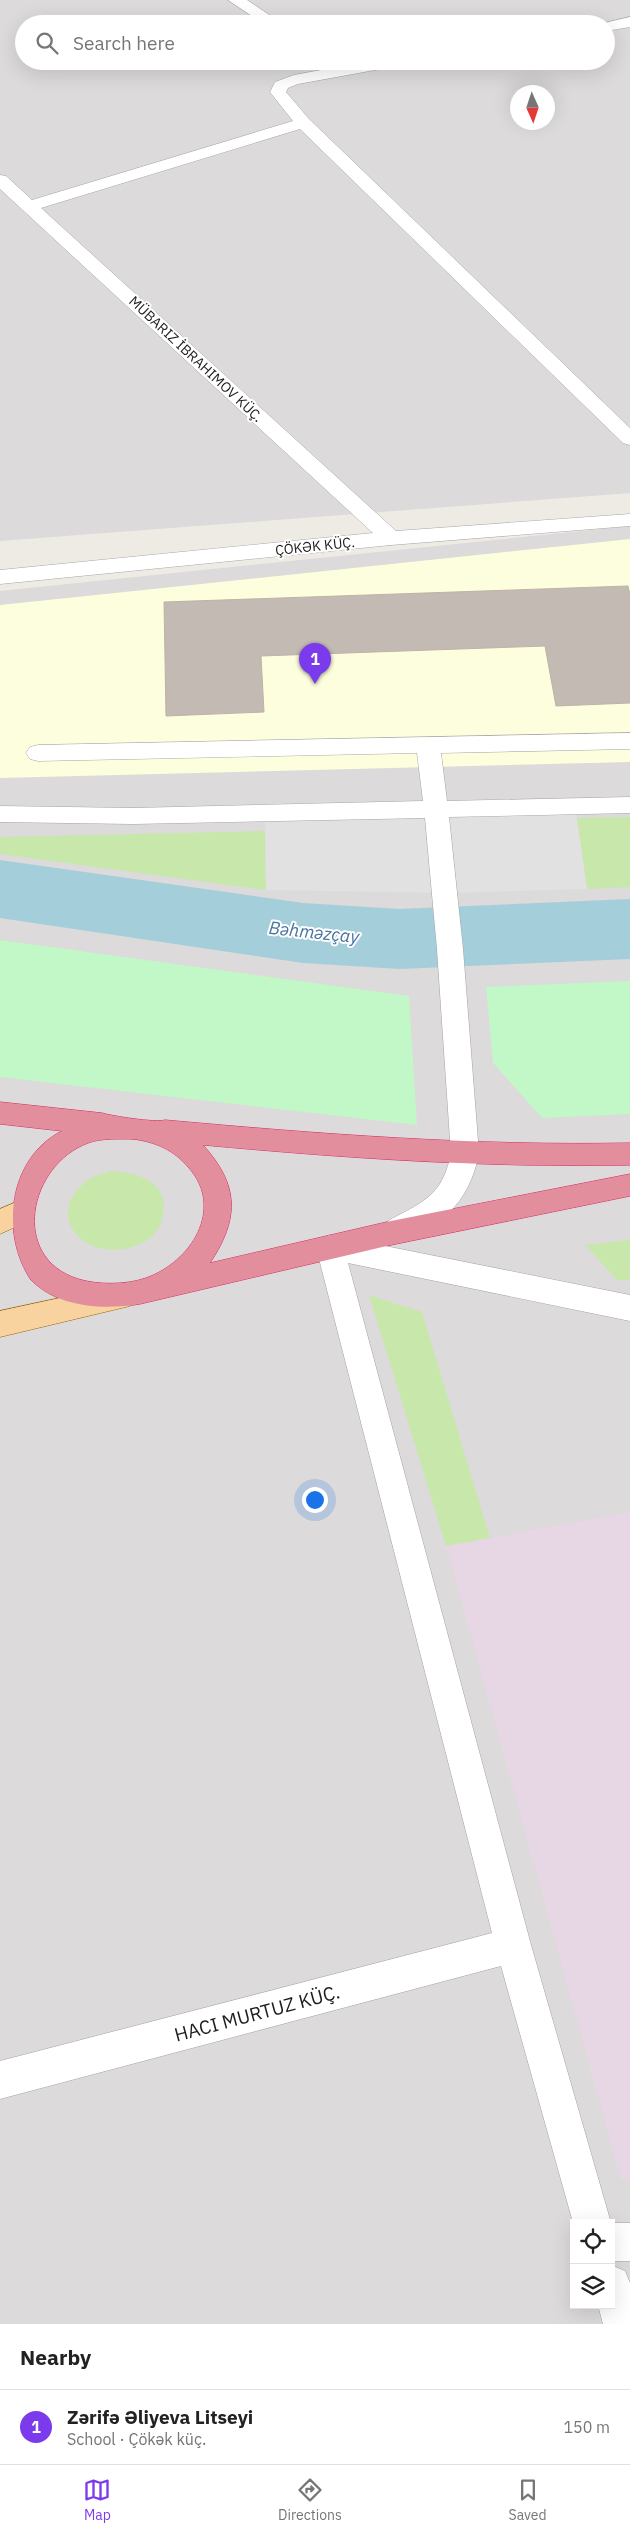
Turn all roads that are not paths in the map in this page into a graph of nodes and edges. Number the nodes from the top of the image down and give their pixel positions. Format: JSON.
{"nodes":[{"id":1,"x":236,"y":0,"type":"edge"},
{"id":2,"x":260,"y":15,"type":"edge"},
{"id":3,"x":630,"y":22,"type":"edge"},
{"id":4,"x":615,"y":24,"type":"edge"},
{"id":5,"x":327,"y":70,"type":"edge"},
{"id":6,"x":303,"y":124,"type":"junction"},
{"id":7,"x":0,"y":180,"type":"edge"},
{"id":8,"x":31,"y":206,"type":"junction"},
{"id":9,"x":630,"y":439,"type":"edge"},
{"id":10,"x":630,"y":520,"type":"edge"},
{"id":11,"x":391,"y":538,"type":"junction"},
{"id":12,"x":0,"y":577,"type":"edge"},
{"id":13,"x":630,"y":740,"type":"edge"},
{"id":14,"x":428,"y":745,"type":"junction"},
{"id":15,"x":38,"y":753,"type":"dead end"},
{"id":16,"x":630,"y":805,"type":"edge"},
{"id":17,"x":437,"y":810,"type":"junction"},
{"id":18,"x":0,"y":814,"type":"edge"},
{"id":19,"x":0,"y":1113,"type":"edge"},
{"id":20,"x":138,"y":1128,"type":"junction"},
{"id":21,"x":465,"y":1154,"type":"junction"},
{"id":22,"x":630,"y":1154,"type":"edge"},
{"id":23,"x":630,"y":1185,"type":"edge"},
{"id":24,"x":5,"y":1212,"type":"edge"},
{"id":25,"x":391,"y":1233,"type":"junction"},
{"id":26,"x":330,"y":1248,"type":"junction"},
{"id":27,"x":140,"y":1292,"type":"junction"},
{"id":28,"x":630,"y":1308,"type":"edge"},
{"id":29,"x":0,"y":1324,"type":"edge"},
{"id":30,"x":513,"y":1945,"type":"junction"},
{"id":31,"x":0,"y":2080,"type":"edge"},
{"id":32,"x":591,"y":2219,"type":"edge"},
{"id":33,"x":615,"y":2242,"type":"edge"},
{"id":34,"x":630,"y":2242,"type":"edge"},
{"id":35,"x":615,"y":2298,"type":"edge"},
{"id":36,"x":623,"y":2324,"type":"edge"}],
"edges":[{"from":1,"to":2,"type":"street"},
{"from":3,"to":4,"type":"street"},
{"from":5,"to":6,"type":"street"},
{"from":6,"to":8,"type":"street"},
{"from":6,"to":9,"type":"street"},
{"from":7,"to":8,"type":"street","name":"MÜBARIZ İBRAHIMOV KÜÇ."},
{"from":8,"to":11,"type":"street","name":"MÜBARIZ İBRAHIMOV KÜÇ."},
{"from":10,"to":11,"type":"street","name":"ÇÖKƏK KÜÇ."},
{"from":11,"to":12,"type":"street","name":"ÇÖKƏK KÜÇ."},
{"from":13,"to":14,"type":"street"},
{"from":14,"to":15,"type":"street"},
{"from":14,"to":17,"type":"street"},
{"from":16,"to":17,"type":"street"},
{"from":17,"to":18,"type":"street"},
{"from":17,"to":21,"type":"street"},
{"from":19,"to":20,"type":"highway"},
{"from":20,"to":21,"type":"highway"},
{"from":20,"to":24,"type":"highway"},
{"from":20,"to":27,"type":"highway"},
{"from":21,"to":22,"type":"highway"},
{"from":21,"to":25,"type":"street"},
{"from":23,"to":25,"type":"highway"},
{"from":24,"to":27,"type":"highway"},
{"from":25,"to":26,"type":"highway"},
{"from":26,"to":27,"type":"highway"},
{"from":26,"to":28,"type":"street"},
{"from":26,"to":30,"type":"street"},
{"from":27,"to":29,"type":"main road"},
{"from":30,"to":31,"type":"street"},
{"from":30,"to":32,"type":"street"},
{"from":33,"to":34,"type":"street"},
{"from":35,"to":36,"type":"street"}]}
